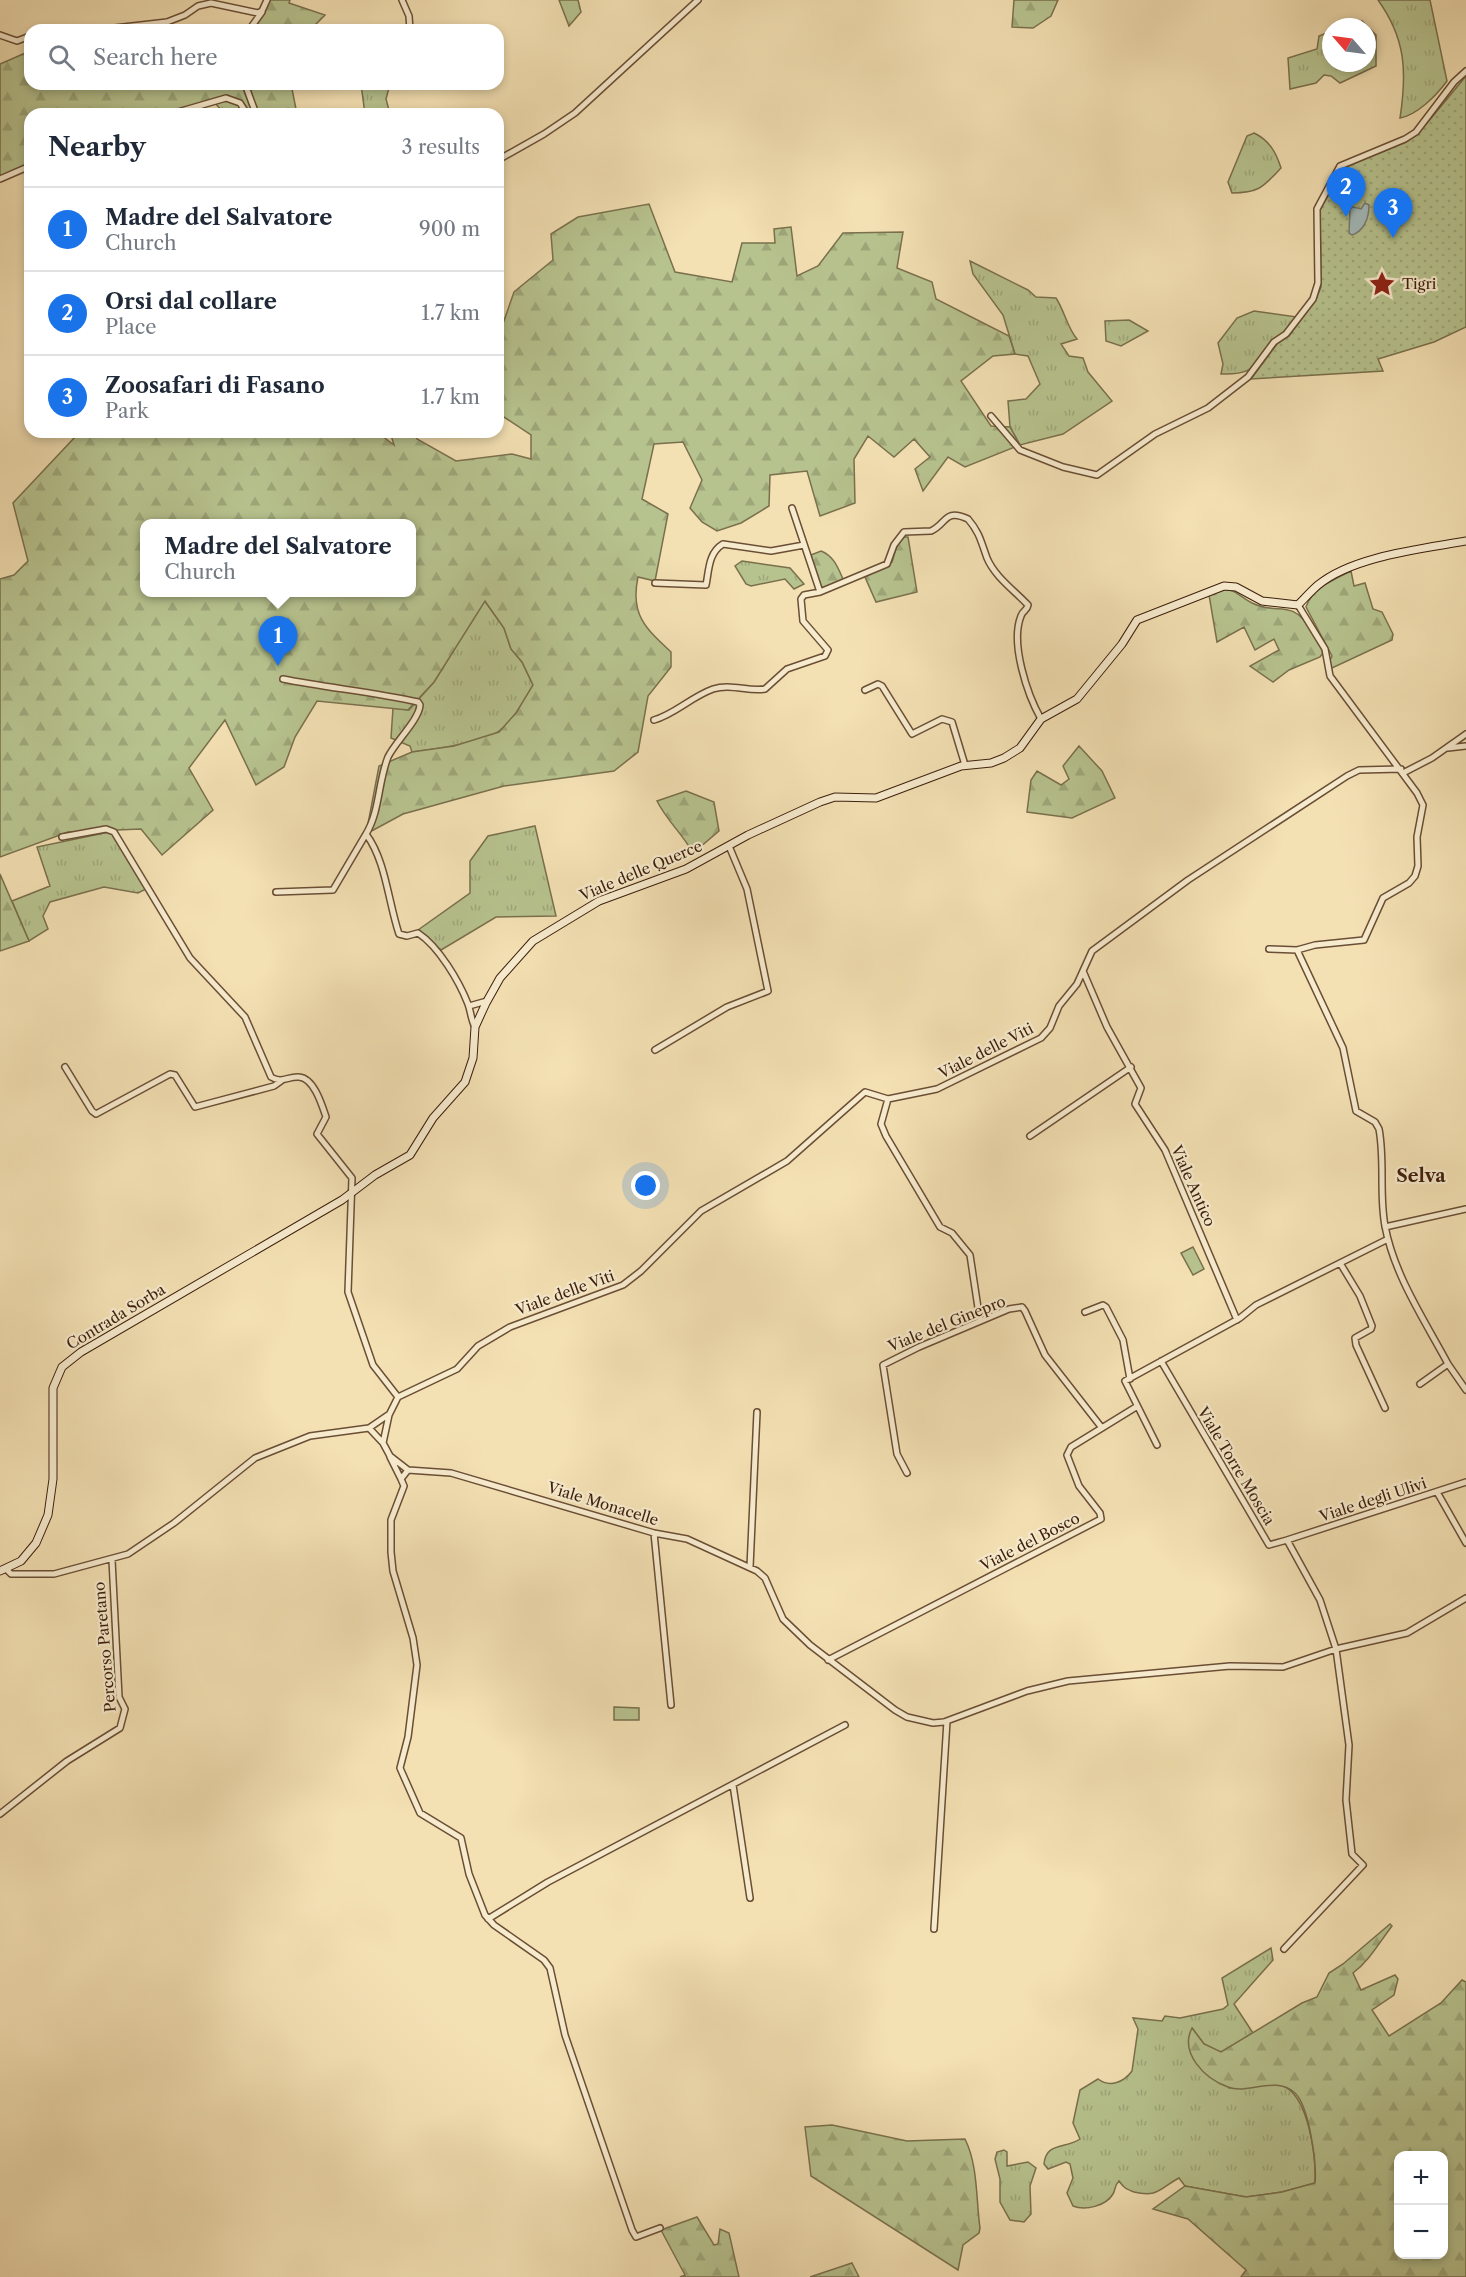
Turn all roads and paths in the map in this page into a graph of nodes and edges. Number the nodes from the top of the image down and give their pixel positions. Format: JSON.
{"nodes":[{"id":1,"x":267,"y":0,"type":"edge"},
{"id":2,"x":402,"y":0,"type":"edge"},
{"id":3,"x":698,"y":0,"type":"edge"},
{"id":4,"x":262,"y":11,"type":"junction"},
{"id":5,"x":150,"y":24,"type":"edge"},
{"id":6,"x":253,"y":24,"type":"edge"},
{"id":7,"x":410,"y":24,"type":"edge"},
{"id":8,"x":0,"y":34,"type":"edge"},
{"id":9,"x":24,"y":38,"type":"edge"},
{"id":10,"x":1466,"y":71,"type":"edge"},
{"id":11,"x":246,"y":90,"type":"edge"},
{"id":12,"x":194,"y":108,"type":"edge"},
{"id":13,"x":243,"y":108,"type":"edge"},
{"id":14,"x":254,"y":108,"type":"edge"},
{"id":15,"x":504,"y":157,"type":"edge"},
{"id":16,"x":24,"y":168,"type":"edge"},
{"id":17,"x":0,"y":178,"type":"edge"},
{"id":18,"x":991,"y":416,"type":"dead end"},
{"id":19,"x":792,"y":508,"type":"dead end"},
{"id":20,"x":1466,"y":541,"type":"edge"},
{"id":21,"x":804,"y":545,"type":"junction"},
{"id":22,"x":655,"y":583,"type":"dead end"},
{"id":23,"x":820,"y":592,"type":"junction"},
{"id":24,"x":1298,"y":605,"type":"junction"},
{"id":25,"x":283,"y":679,"type":"dead end"},
{"id":26,"x":865,"y":690,"type":"dead end"},
{"id":27,"x":1041,"y":719,"type":"junction"},
{"id":28,"x":654,"y":720,"type":"dead end"},
{"id":29,"x":1466,"y":734,"type":"edge"},
{"id":30,"x":1466,"y":746,"type":"edge"},
{"id":31,"x":1447,"y":748,"type":"junction"},
{"id":32,"x":965,"y":765,"type":"junction"},
{"id":33,"x":1402,"y":771,"type":"junction"},
{"id":34,"x":366,"y":834,"type":"junction"},
{"id":35,"x":62,"y":837,"type":"dead end"},
{"id":36,"x":729,"y":846,"type":"junction"},
{"id":37,"x":276,"y":891,"type":"dead end"},
{"id":38,"x":1269,"y":949,"type":"dead end"},
{"id":39,"x":1297,"y":950,"type":"junction"},
{"id":40,"x":1083,"y":970,"type":"junction"},
{"id":41,"x":487,"y":1001,"type":"junction"},
{"id":42,"x":469,"y":1006,"type":"junction"},
{"id":43,"x":475,"y":1027,"type":"junction"},
{"id":44,"x":655,"y":1050,"type":"dead end"},
{"id":45,"x":65,"y":1067,"type":"dead end"},
{"id":46,"x":1131,"y":1067,"type":"junction"},
{"id":47,"x":281,"y":1081,"type":"junction"},
{"id":48,"x":888,"y":1099,"type":"junction"},
{"id":49,"x":1030,"y":1136,"type":"dead end"},
{"id":50,"x":352,"y":1195,"type":"junction"},
{"id":51,"x":1466,"y":1209,"type":"edge"},
{"id":52,"x":1385,"y":1227,"type":"junction"},
{"id":53,"x":1388,"y":1239,"type":"junction"},
{"id":54,"x":1340,"y":1263,"type":"junction"},
{"id":55,"x":1085,"y":1312,"type":"dead end"},
{"id":56,"x":1237,"y":1320,"type":"junction"},
{"id":57,"x":980,"y":1321,"type":"junction"},
{"id":58,"x":1161,"y":1361,"type":"junction"},
{"id":59,"x":1448,"y":1364,"type":"junction"},
{"id":60,"x":1130,"y":1379,"type":"junction"},
{"id":61,"x":1420,"y":1384,"type":"dead end"},
{"id":62,"x":1466,"y":1390,"type":"edge"},
{"id":63,"x":398,"y":1397,"type":"junction"},
{"id":64,"x":1136,"y":1407,"type":"junction"},
{"id":65,"x":1385,"y":1408,"type":"dead end"},
{"id":66,"x":757,"y":1412,"type":"dead end"},
{"id":67,"x":389,"y":1415,"type":"junction"},
{"id":68,"x":369,"y":1428,"type":"junction"},
{"id":69,"x":1102,"y":1428,"type":"junction"},
{"id":70,"x":383,"y":1443,"type":"junction"},
{"id":71,"x":1157,"y":1445,"type":"dead end"},
{"id":72,"x":390,"y":1456,"type":"junction"},
{"id":73,"x":408,"y":1470,"type":"junction"},
{"id":74,"x":907,"y":1473,"type":"dead end"},
{"id":75,"x":402,"y":1479,"type":"junction"},
{"id":76,"x":1466,"y":1482,"type":"edge"},
{"id":77,"x":1437,"y":1492,"type":"junction"},
{"id":78,"x":654,"y":1533,"type":"junction"},
{"id":79,"x":1287,"y":1540,"type":"junction"},
{"id":80,"x":1466,"y":1543,"type":"edge"},
{"id":81,"x":112,"y":1560,"type":"junction"},
{"id":82,"x":750,"y":1567,"type":"junction"},
{"id":83,"x":3,"y":1571,"type":"edge"},
{"id":84,"x":1466,"y":1598,"type":"edge"},
{"id":85,"x":1336,"y":1649,"type":"junction"},
{"id":86,"x":828,"y":1660,"type":"junction"},
{"id":87,"x":671,"y":1705,"type":"dead end"},
{"id":88,"x":947,"y":1720,"type":"junction"},
{"id":89,"x":845,"y":1725,"type":"dead end"},
{"id":90,"x":734,"y":1785,"type":"junction"},
{"id":91,"x":0,"y":1814,"type":"edge"},
{"id":92,"x":750,"y":1898,"type":"dead end"},
{"id":93,"x":488,"y":1919,"type":"junction"},
{"id":94,"x":934,"y":1929,"type":"dead end"},
{"id":95,"x":1284,"y":1949,"type":"dead end"},
{"id":96,"x":660,"y":2228,"type":"dead end"}],
"edges":[{"from":1,"to":4,"type":"street"},
{"from":2,"to":7,"type":"street"},
{"from":3,"to":15,"type":"street"},
{"from":4,"to":5,"type":"street"},
{"from":4,"to":6,"type":"street"},
{"from":8,"to":9,"type":"street"},
{"from":10,"to":18,"type":"street"},
{"from":11,"to":14,"type":"street"},
{"from":12,"to":13,"type":"street"},
{"from":16,"to":17,"type":"street"},
{"from":19,"to":21,"type":"street"},
{"from":20,"to":24,"type":"street"},
{"from":21,"to":22,"type":"street"},
{"from":21,"to":23,"type":"street"},
{"from":23,"to":27,"type":"street"},
{"from":23,"to":28,"type":"street"},
{"from":24,"to":27,"type":"street","name":"Viale delle Querce"},
{"from":24,"to":33,"type":"street"},
{"from":25,"to":34,"type":"street"},
{"from":26,"to":32,"type":"street"},
{"from":27,"to":32,"type":"street","name":"Viale delle Querce"},
{"from":29,"to":31,"type":"street"},
{"from":30,"to":31,"type":"street"},
{"from":31,"to":33,"type":"street"},
{"from":32,"to":36,"type":"street","name":"Viale delle Querce"},
{"from":33,"to":39,"type":"street"},
{"from":33,"to":40,"type":"street","name":"Viale delle Viti"},
{"from":34,"to":37,"type":"street"},
{"from":34,"to":42,"type":"street"},
{"from":35,"to":47,"type":"street"},
{"from":36,"to":41,"type":"street","name":"Viale delle Querce"},
{"from":36,"to":44,"type":"street"},
{"from":38,"to":39,"type":"street"},
{"from":39,"to":52,"type":"street"},
{"from":40,"to":46,"type":"street","name":"Viale Antico"},
{"from":40,"to":48,"type":"street","name":"Viale delle Viti"},
{"from":41,"to":42,"type":"street"},
{"from":41,"to":43,"type":"street","name":"Viale delle Querce"},
{"from":42,"to":43,"type":"street"},
{"from":43,"to":50,"type":"street","name":"Viale delle Querce"},
{"from":45,"to":47,"type":"street"},
{"from":46,"to":49,"type":"street"},
{"from":46,"to":56,"type":"street","name":"Viale Antico"},
{"from":47,"to":50,"type":"street"},
{"from":48,"to":57,"type":"street"},
{"from":48,"to":63,"type":"street","name":"Viale delle Viti"},
{"from":50,"to":63,"type":"street"},
{"from":50,"to":83,"type":"street","name":"Contrada Sorba"},
{"from":51,"to":52,"type":"street"},
{"from":52,"to":53,"type":"street"},
{"from":53,"to":54,"type":"street"},
{"from":53,"to":59,"type":"street"},
{"from":54,"to":56,"type":"street"},
{"from":54,"to":65,"type":"street"},
{"from":55,"to":60,"type":"street"},
{"from":56,"to":58,"type":"street"},
{"from":57,"to":69,"type":"street","name":"Viale del Ginepro"},
{"from":57,"to":74,"type":"street","name":"Viale del Ginepro"},
{"from":58,"to":60,"type":"street"},
{"from":58,"to":79,"type":"street","name":"Viale Torre Moscia"},
{"from":59,"to":61,"type":"street"},
{"from":59,"to":62,"type":"street"},
{"from":60,"to":64,"type":"street"},
{"from":63,"to":67,"type":"street"},
{"from":64,"to":69,"type":"street","name":"Viale del Bosco"},
{"from":64,"to":71,"type":"street"},
{"from":66,"to":82,"type":"street"},
{"from":67,"to":68,"type":"street"},
{"from":67,"to":70,"type":"street"},
{"from":68,"to":70,"type":"street"},
{"from":68,"to":81,"type":"street"},
{"from":69,"to":86,"type":"street","name":"Viale del Bosco"},
{"from":70,"to":72,"type":"street"},
{"from":72,"to":73,"type":"street"},
{"from":72,"to":75,"type":"street"},
{"from":73,"to":75,"type":"street"},
{"from":73,"to":78,"type":"street","name":"Viale Monacelle"},
{"from":75,"to":93,"type":"street"},
{"from":76,"to":77,"type":"street","name":"Viale degli Ulivi"},
{"from":77,"to":79,"type":"street","name":"Viale degli Ulivi"},
{"from":77,"to":80,"type":"street"},
{"from":78,"to":82,"type":"street","name":"Viale Monacelle"},
{"from":78,"to":87,"type":"street"},
{"from":79,"to":85,"type":"street"},
{"from":81,"to":83,"type":"street"},
{"from":81,"to":91,"type":"street","name":"Percorso Paretano"},
{"from":82,"to":86,"type":"street","name":"Viale Monacelle"},
{"from":84,"to":85,"type":"street","name":"Viale Monacelle"},
{"from":85,"to":88,"type":"street","name":"Viale Monacelle"},
{"from":85,"to":95,"type":"street"},
{"from":86,"to":88,"type":"street","name":"Viale Monacelle"},
{"from":88,"to":94,"type":"street"},
{"from":89,"to":90,"type":"street"},
{"from":90,"to":92,"type":"street"},
{"from":90,"to":93,"type":"street"},
{"from":93,"to":96,"type":"street"}]}
